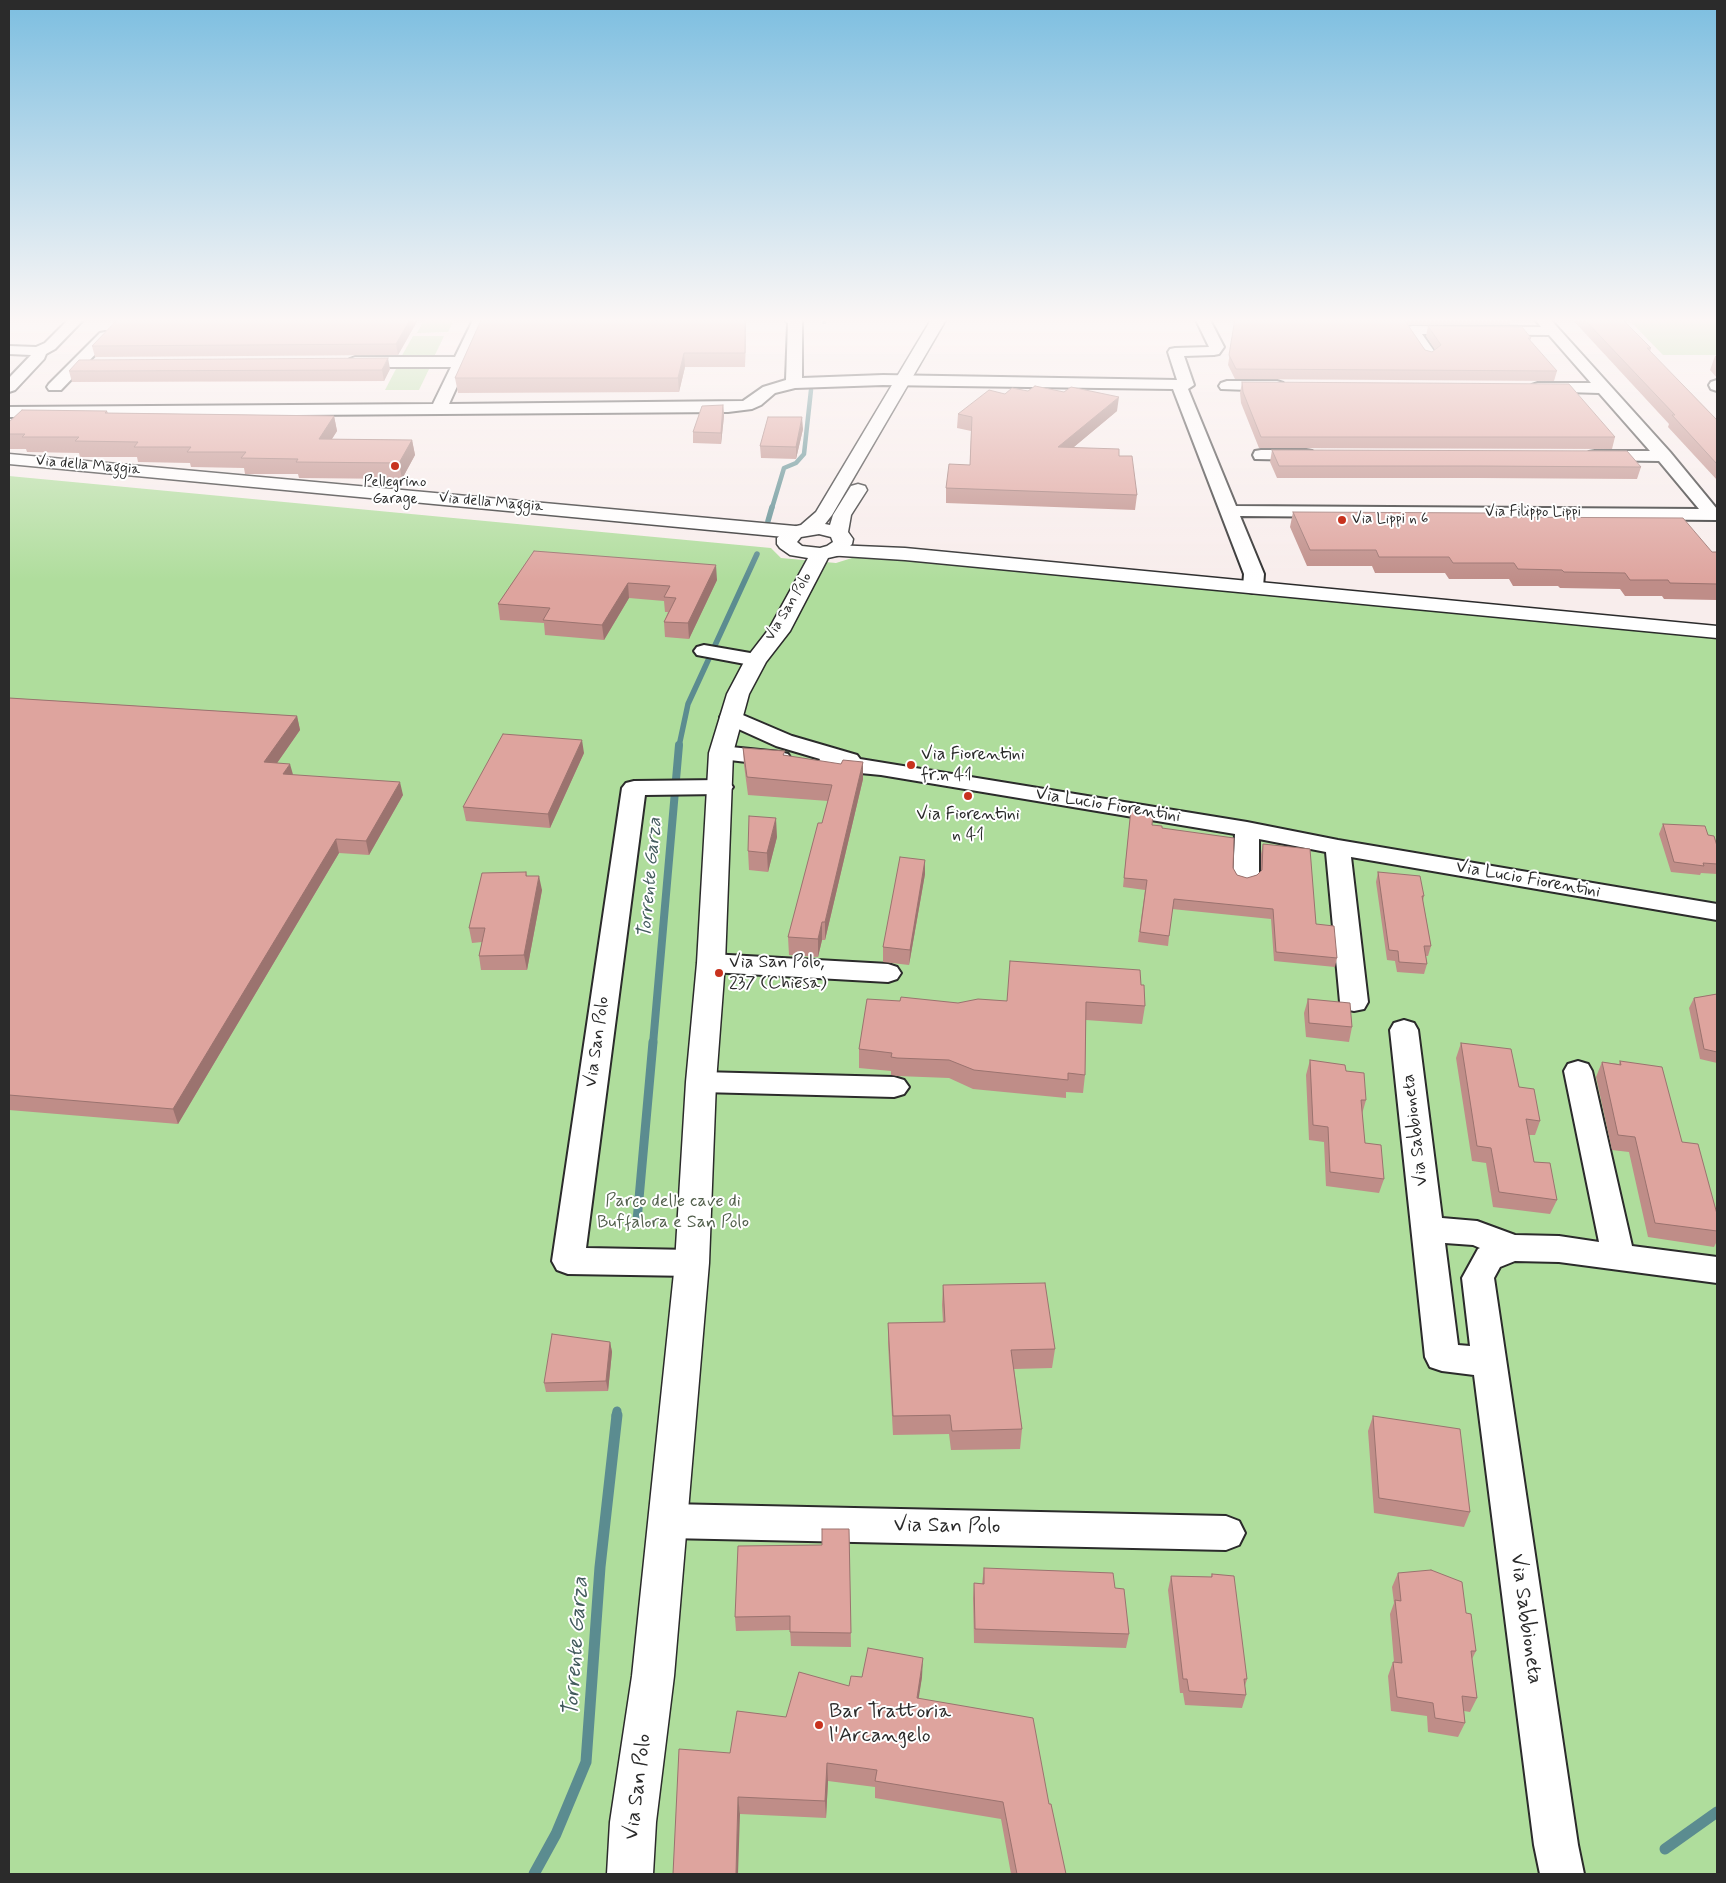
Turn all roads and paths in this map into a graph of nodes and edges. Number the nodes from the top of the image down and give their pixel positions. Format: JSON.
{"nodes":[{"id":1,"x":440,"y":406,"type":"edge"},
{"id":2,"x":746,"y":406,"type":"edge"},
{"id":3,"x":889,"y":406,"type":"edge"},
{"id":4,"x":1187,"y":406,"type":"edge"},
{"id":5,"x":1619,"y":406,"type":"edge"},
{"id":6,"x":438,"y":410,"type":"junction"},
{"id":7,"x":9,"y":412,"type":"edge"},
{"id":8,"x":1262,"y":454,"type":"edge"},
{"id":9,"x":1320,"y":455,"type":"edge"},
{"id":10,"x":1575,"y":456,"type":"edge"},
{"id":11,"x":1664,"y":456,"type":"junction"},
{"id":12,"x":9,"y":458,"type":"edge"},
{"id":13,"x":9,"y":471,"type":"edge"},
{"id":14,"x":868,"y":474,"type":"dead end"},
{"id":15,"x":1230,"y":511,"type":"junction"},
{"id":16,"x":1715,"y":515,"type":"edge"},
{"id":17,"x":796,"y":539,"type":"junction"},
{"id":18,"x":833,"y":543,"type":"junction"},
{"id":19,"x":1253,"y":580,"type":"junction"},
{"id":20,"x":1717,"y":617,"type":"edge"},
{"id":21,"x":1717,"y":632,"type":"edge"},
{"id":22,"x":704,"y":651,"type":"dead end"},
{"id":23,"x":756,"y":660,"type":"junction"},
{"id":24,"x":731,"y":717,"type":"junction"},
{"id":25,"x":721,"y":753,"type":"junction"},
{"id":26,"x":881,"y":768,"type":"junction"},
{"id":27,"x":706,"y":787,"type":"junction"},
{"id":28,"x":1247,"y":829,"type":"junction"},
{"id":29,"x":1338,"y":847,"type":"junction"},
{"id":30,"x":1246,"y":878,"type":"edge"},
{"id":31,"x":1717,"y":912,"type":"edge"},
{"id":32,"x":711,"y":963,"type":"junction"},
{"id":33,"x":888,"y":973,"type":"dead end"},
{"id":34,"x":1354,"y":1002,"type":"dead end"},
{"id":35,"x":1404,"y":1030,"type":"dead end"},
{"id":36,"x":1578,"y":1071,"type":"dead end"},
{"id":37,"x":701,"y":1082,"type":"junction"},
{"id":38,"x":894,"y":1087,"type":"dead end"},
{"id":39,"x":1428,"y":1229,"type":"junction"},
{"id":40,"x":1512,"y":1248,"type":"junction"},
{"id":41,"x":1618,"y":1257,"type":"junction"},
{"id":42,"x":692,"y":1263,"type":"junction"},
{"id":43,"x":1717,"y":1270,"type":"edge"},
{"id":44,"x":1490,"y":1364,"type":"junction"},
{"id":45,"x":668,"y":1521,"type":"junction"},
{"id":46,"x":1226,"y":1533,"type":"dead end"},
{"id":47,"x":630,"y":1874,"type":"edge"},
{"id":48,"x":1562,"y":1874,"type":"edge"}],
"edges":[{"from":1,"to":6,"type":"street"},
{"from":2,"to":6,"type":"street"},
{"from":3,"to":17,"type":"street","name":"Via San Polo"},
{"from":4,"to":15,"type":"street"},
{"from":5,"to":11,"type":"street"},
{"from":6,"to":7,"type":"street"},
{"from":8,"to":9,"type":"street"},
{"from":10,"to":11,"type":"street"},
{"from":11,"to":16,"type":"street"},
{"from":12,"to":17,"type":"street","name":"Via della Maggia"},
{"from":13,"to":17,"type":"street","name":"Via della Maggia"},
{"from":14,"to":18,"type":"street","name":"Via San Polo"},
{"from":15,"to":16,"type":"street","name":"Via Filippo Lippi"},
{"from":15,"to":19,"type":"street"},
{"from":17,"to":18,"type":"street","name":"Via San Polo"},
{"from":17,"to":18,"type":"street"},
{"from":17,"to":23,"type":"street","name":"Via San Polo"},
{"from":18,"to":19,"type":"street"},
{"from":18,"to":23,"type":"street","name":"Via San Polo"},
{"from":19,"to":20,"type":"street"},
{"from":19,"to":21,"type":"street"},
{"from":22,"to":23,"type":"street"},
{"from":23,"to":24,"type":"street","name":"Via San Polo"},
{"from":24,"to":25,"type":"street","name":"Via San Polo"},
{"from":24,"to":26,"type":"street","name":"Via Lucio Fiorentini"},
{"from":25,"to":26,"type":"street","name":"Via Lucio Fiorentini"},
{"from":25,"to":27,"type":"street","name":"Via San Polo"},
{"from":26,"to":28,"type":"street","name":"Via Lucio Fiorentini"},
{"from":27,"to":32,"type":"street","name":"Via San Polo"},
{"from":27,"to":42,"type":"street","name":"Via San Polo"},
{"from":28,"to":29,"type":"street","name":"Via Lucio Fiorentini"},
{"from":28,"to":30,"type":"street"},
{"from":29,"to":31,"type":"street","name":"Via Lucio Fiorentini"},
{"from":29,"to":34,"type":"street"},
{"from":32,"to":33,"type":"street"},
{"from":32,"to":37,"type":"street","name":"Via San Polo"},
{"from":35,"to":39,"type":"street","name":"Via Sabbioneta"},
{"from":36,"to":41,"type":"street"},
{"from":37,"to":38,"type":"street"},
{"from":37,"to":42,"type":"street","name":"Via San Polo"},
{"from":39,"to":40,"type":"street"},
{"from":39,"to":44,"type":"street","name":"Via Sabbioneta"},
{"from":40,"to":41,"type":"street"},
{"from":40,"to":44,"type":"street","name":"Via Sabbioneta"},
{"from":41,"to":43,"type":"street"},
{"from":42,"to":45,"type":"street","name":"Via San Polo"},
{"from":44,"to":48,"type":"street","name":"Via Sabbioneta"},
{"from":45,"to":46,"type":"street","name":"Via San Polo"},
{"from":45,"to":47,"type":"street","name":"Via San Polo"}]}
